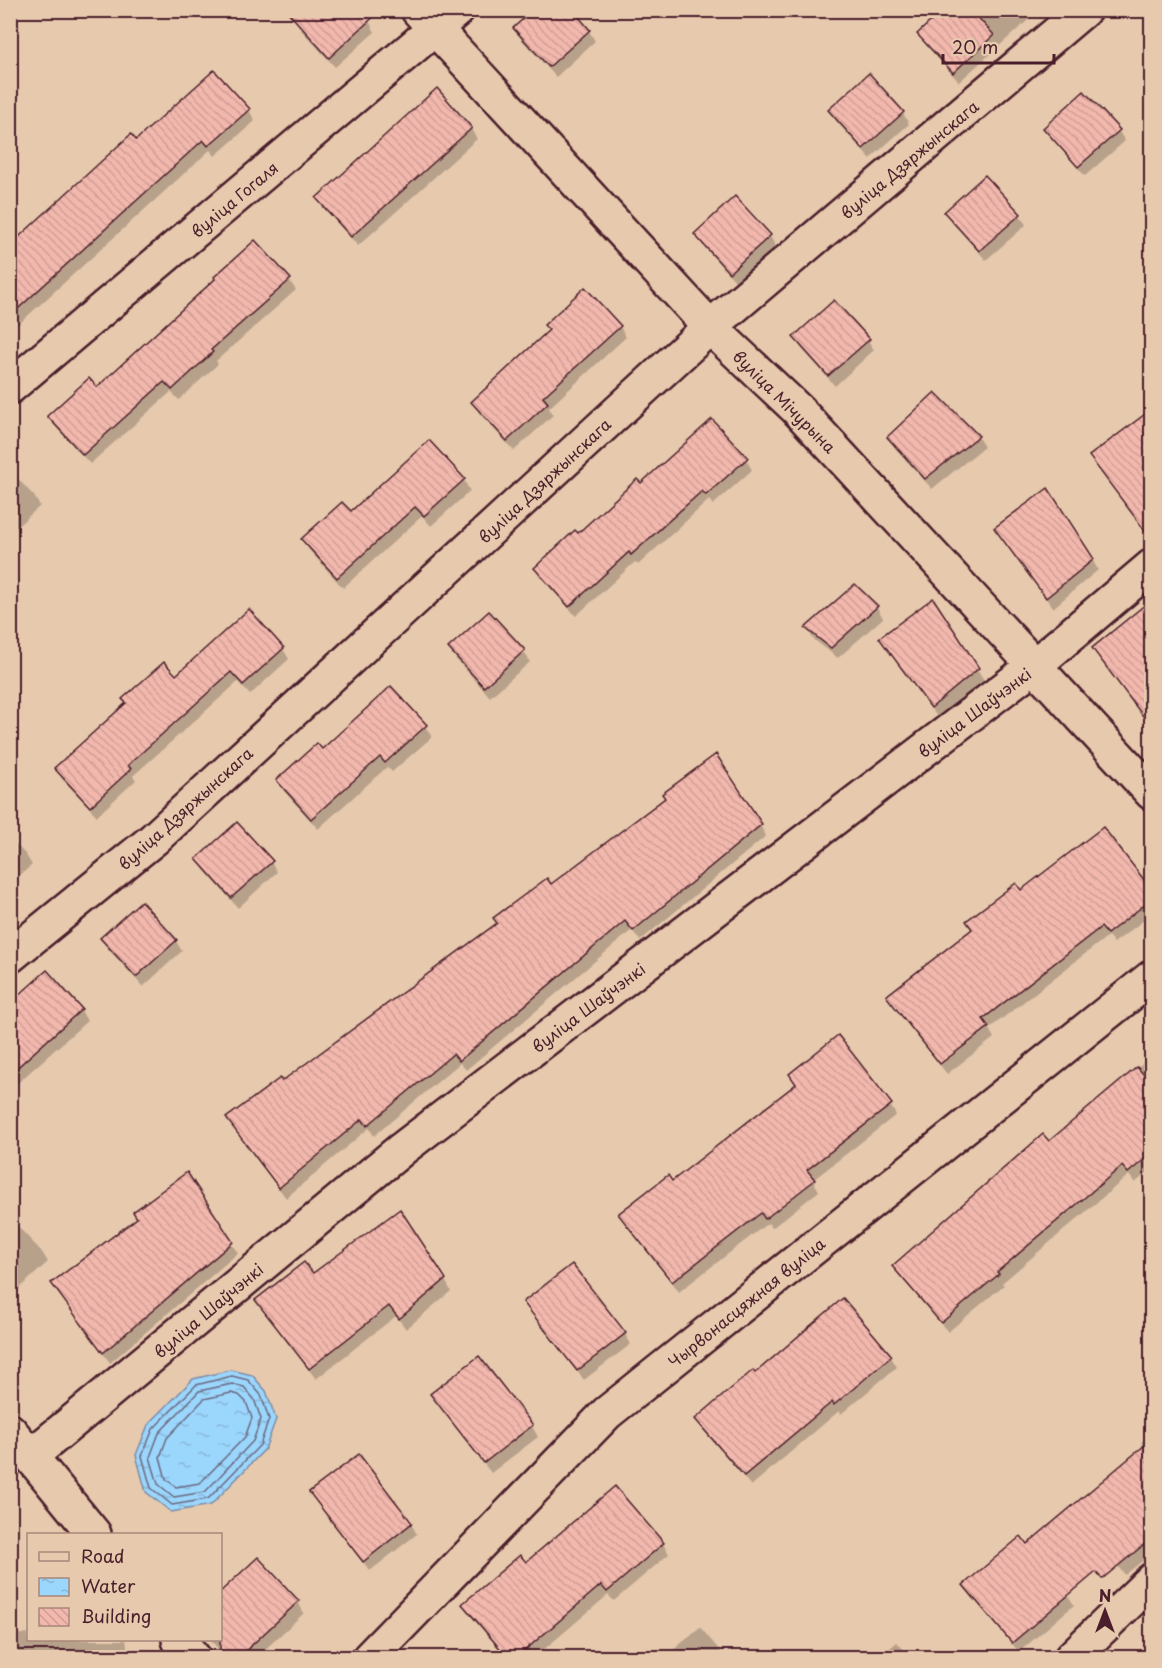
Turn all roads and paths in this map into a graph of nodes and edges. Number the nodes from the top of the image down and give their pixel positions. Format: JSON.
{"nodes":[{"id":1,"x":1084,"y":10,"type":"edge"},
{"id":2,"x":437,"y":17,"type":"edge"},
{"id":3,"x":710,"y":327,"type":"junction"},
{"id":4,"x":10,"y":387,"type":"edge"},
{"id":5,"x":1152,"y":567,"type":"edge"},
{"id":6,"x":1034,"y":666,"type":"junction"},
{"id":7,"x":1152,"y":793,"type":"edge"},
{"id":8,"x":10,"y":956,"type":"edge"},
{"id":9,"x":1152,"y":977,"type":"edge"},
{"id":10,"x":10,"y":1431,"type":"edge"},
{"id":11,"x":31,"y":1456,"type":"junction"},
{"id":12,"x":93,"y":1533,"type":"edge"},
{"id":13,"x":1152,"y":1580,"type":"edge"},
{"id":14,"x":180,"y":1641,"type":"edge"},
{"id":15,"x":194,"y":1658,"type":"edge"},
{"id":16,"x":369,"y":1658,"type":"edge"},
{"id":17,"x":1071,"y":1658,"type":"edge"}],
"edges":[{"from":1,"to":3,"type":"street","name":"вуліца Дзяржынскага"},
{"from":2,"to":3,"type":"street","name":"вуліца Мічурына"},
{"from":2,"to":4,"type":"street","name":"вуліца Гогаля"},
{"from":3,"to":6,"type":"street","name":"вуліца Мічурына"},
{"from":3,"to":8,"type":"street","name":"вуліца Дзяржынскага"},
{"from":5,"to":6,"type":"street","name":"вуліца Шаўчэнкі"},
{"from":6,"to":7,"type":"street","name":"вуліца Мічурына"},
{"from":6,"to":11,"type":"street","name":"вуліца Шаўчэнкі"},
{"from":9,"to":16,"type":"street","name":"Чырвонасцяжная вуліца"},
{"from":10,"to":11,"type":"street"},
{"from":11,"to":12,"type":"street"},
{"from":13,"to":17,"type":"street"},
{"from":14,"to":15,"type":"street"}]}
